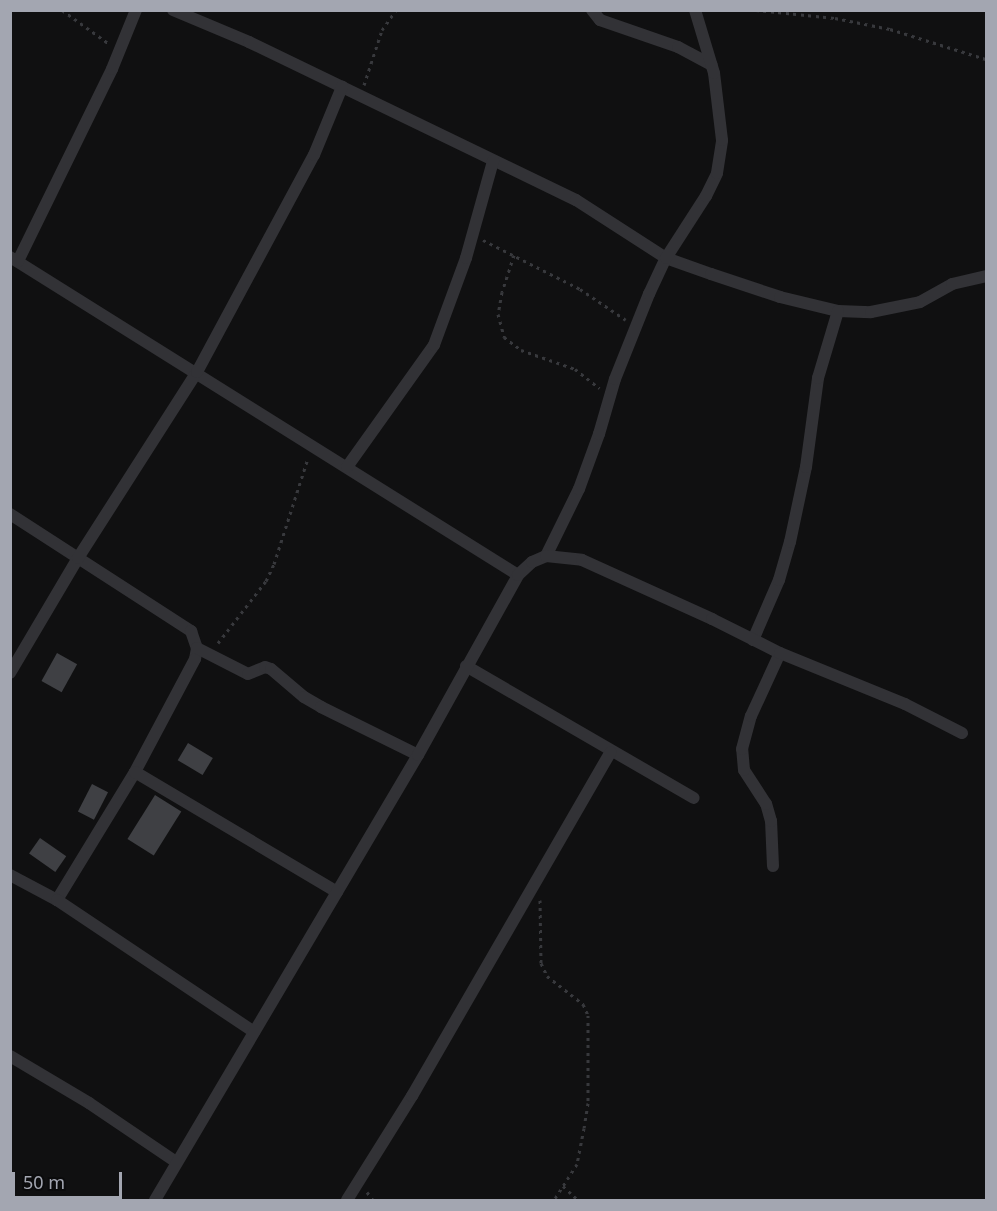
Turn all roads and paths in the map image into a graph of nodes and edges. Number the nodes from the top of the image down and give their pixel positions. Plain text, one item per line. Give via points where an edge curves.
1 (62, 10) edge
2 (136, 10) edge
3 (174, 10) edge
4 (396, 10) edge
5 (592, 10) edge
6 (695, 10) edge
7 (756, 10) edge
8 (119, 52) junction
9 (987, 59) edge
10 (712, 65) junction
11 (342, 87) junction
12 (360, 95) junction
13 (493, 161) junction
14 (473, 235) junction
15 (514, 255) junction
16 (666, 258) junction
17 (14, 259) edge
18 (987, 276) edge
19 (838, 311) junction
20 (635, 326) junction
21 (197, 372) junction
22 (610, 397) junction
23 (312, 445) junction
24 (347, 467) junction
25 (10, 514) edge
26 (546, 556) junction
27 (78, 558) junction
28 (518, 575) junction
29 (753, 640) junction
30 (197, 648) junction
31 (780, 653) junction
32 (209, 654) junction
33 (466, 666) junction
34 (10, 673) edge
35 (962, 733) dead end
36 (611, 752) junction
37 (418, 755) junction
38 (135, 772) junction
39 (694, 798) dead end
40 (772, 866) dead end
41 (10, 875) edge
42 (538, 877) junction
43 (337, 892) junction
44 (57, 900) junction
45 (254, 1032) junction
46 (10, 1056) edge
47 (176, 1162) junction
48 (562, 1186) junction
49 (155, 1200) edge
50 (347, 1200) edge
51 (554, 1200) edge
52 (578, 1200) edge

1 - 8 path
2 - 8 street
3 - 11 street
4 - 12 path via 382,30
5 - 10 street via 600,20 678,47
6 - 10 street
7 - 9 path via 835,18 890,29
8 - 17 street
10 - 16 street via 722,140 717,173
11 - 12 street
11 - 21 street via 314,155
12 - 13 street
13 - 14 street
13 - 16 street via 576,200
14 - 15 path
14 - 24 street via 427,358
15 - 20 path via 580,289
15 - 22 path via 498,314 504,337 521,350 575,369
16 - 19 street via 780,297
16 - 20 street
17 - 21 street
18 - 19 street via 952,284 920,302 872,312
19 - 29 street via 819,378 790,542 780,580
20 - 22 street
21 - 23 street
21 - 27 street
22 - 26 street via 579,489
23 - 24 street
23 - 32 path via 266,581
24 - 28 street
25 - 27 street
26 - 28 street
26 - 29 street via 582,560
27 - 30 street via 191,631
27 - 34 street
28 - 33 street
29 - 31 street
30 - 32 street
30 - 38 street via 195,659
31 - 35 street via 904,704
31 - 40 street via 751,716 742,749 744,770 766,804 771,821
32 - 37 street via 248,674 265,667 271,669 321,707
33 - 36 street
33 - 37 street
36 - 39 street
36 - 42 street
37 - 43 street
38 - 43 street
38 - 44 street
41 - 44 street
42 - 48 path via 541,963 547,976 583,1004 588,1015 588,1103 577,1164
42 - 50 street via 412,1096
43 - 45 street
44 - 45 street
45 - 47 street
46 - 47 street
47 - 49 street
48 - 51 path
48 - 52 path

